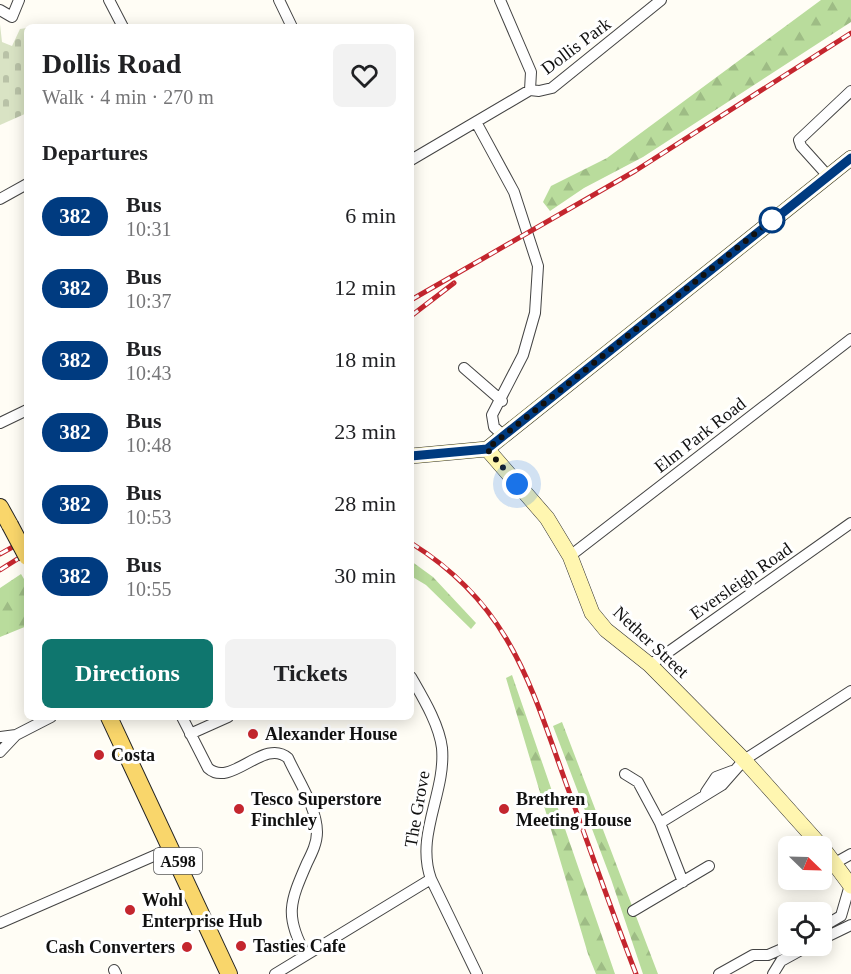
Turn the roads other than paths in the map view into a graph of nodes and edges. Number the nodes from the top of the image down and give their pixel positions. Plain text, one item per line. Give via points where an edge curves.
1 (19, 0) edge
2 (109, 0) edge
3 (279, 0) edge
4 (500, 0) edge
5 (662, 0) edge
6 (0, 10) edge
7 (121, 24) edge
8 (291, 24) edge
9 (530, 90) junction
10 (851, 90) edge
11 (476, 122) junction
12 (414, 158) edge
13 (851, 158) edge
14 (828, 176) junction
15 (24, 186) edge
16 (0, 199) edge
17 (851, 339) edge
18 (464, 368) dead end
19 (502, 400) junction
20 (24, 411) edge
21 (0, 423) edge
22 (504, 436) junction
23 (487, 449) junction
24 (414, 456) edge
25 (0, 507) edge
26 (851, 523) edge
27 (24, 551) edge
28 (570, 556) junction
29 (650, 665) junction
30 (414, 683) edge
31 (851, 691) edge
32 (45, 720) edge
33 (110, 720) edge
34 (183, 720) edge
35 (221, 720) edge
36 (190, 734) junction
37 (16, 735) junction
38 (0, 737) edge
39 (0, 752) edge
40 (738, 765) junction
41 (625, 774) dead end
42 (660, 823) junction
43 (811, 836) edge
44 (172, 848) junction
45 (851, 854) edge
46 (832, 859) edge
47 (835, 863) junction
48 (710, 866) dead end
49 (431, 879) junction
50 (683, 882) junction
51 (851, 885) edge
52 (633, 911) dead end
53 (832, 921) edge
54 (0, 923) edge
55 (851, 925) edge
56 (832, 934) edge
57 (778, 952) edge
58 (306, 955) junction
59 (790, 956) edge
60 (229, 974) edge
61 (275, 974) edge
62 (477, 974) edge
63 (719, 974) edge
64 (773, 974) edge

1 - 6 street via 12,17
2 - 7 street
3 - 8 street
4 - 9 street via 531,72
5 - 9 street, Dollis Park via 552,88
9 - 11 street, Dollis Park
10 - 14 street via 799,140
11 - 12 street, Dollis Park
11 - 19 street via 514,192 538,266 535,313 524,356
13 - 14 street
14 - 22 street
15 - 16 street
17 - 28 street, Elm Park Road
18 - 19 street
19 - 22 street via 492,415 494,428
20 - 21 street
22 - 23 street
23 - 24 street
23 - 28 street, Nether Street via 546,518
25 - 27 main road, bridge
26 - 29 street, Eversleigh Road
28 - 29 street, Nether Street via 592,613 606,630
29 - 40 street, Nether Street
30 - 49 street, The Grove via 439,734 442,749 425,848 425,864
31 - 40 street
32 - 37 street
33 - 44 main road, A598
34 - 36 street
35 - 36 street
36 - 58 street via 213,773 223,773 271,753 288,758 312,810 317,831 315,846 290,904 291,918
37 - 38 street
37 - 39 street
40 - 42 street via 722,785
40 - 43 street, Nether Street
41 - 42 street via 638,783
42 - 50 street
44 - 54 street
44 - 60 main road, A598
45 - 47 street
46 - 47 street, Nether Street
47 - 51 street, Nether Street
48 - 50 street
49 - 58 street
49 - 62 street, The Grove
50 - 52 street
51 - 53 street via 841,916
55 - 56 street
57 - 63 street via 753,955
58 - 61 street
59 - 64 street via 781,961

